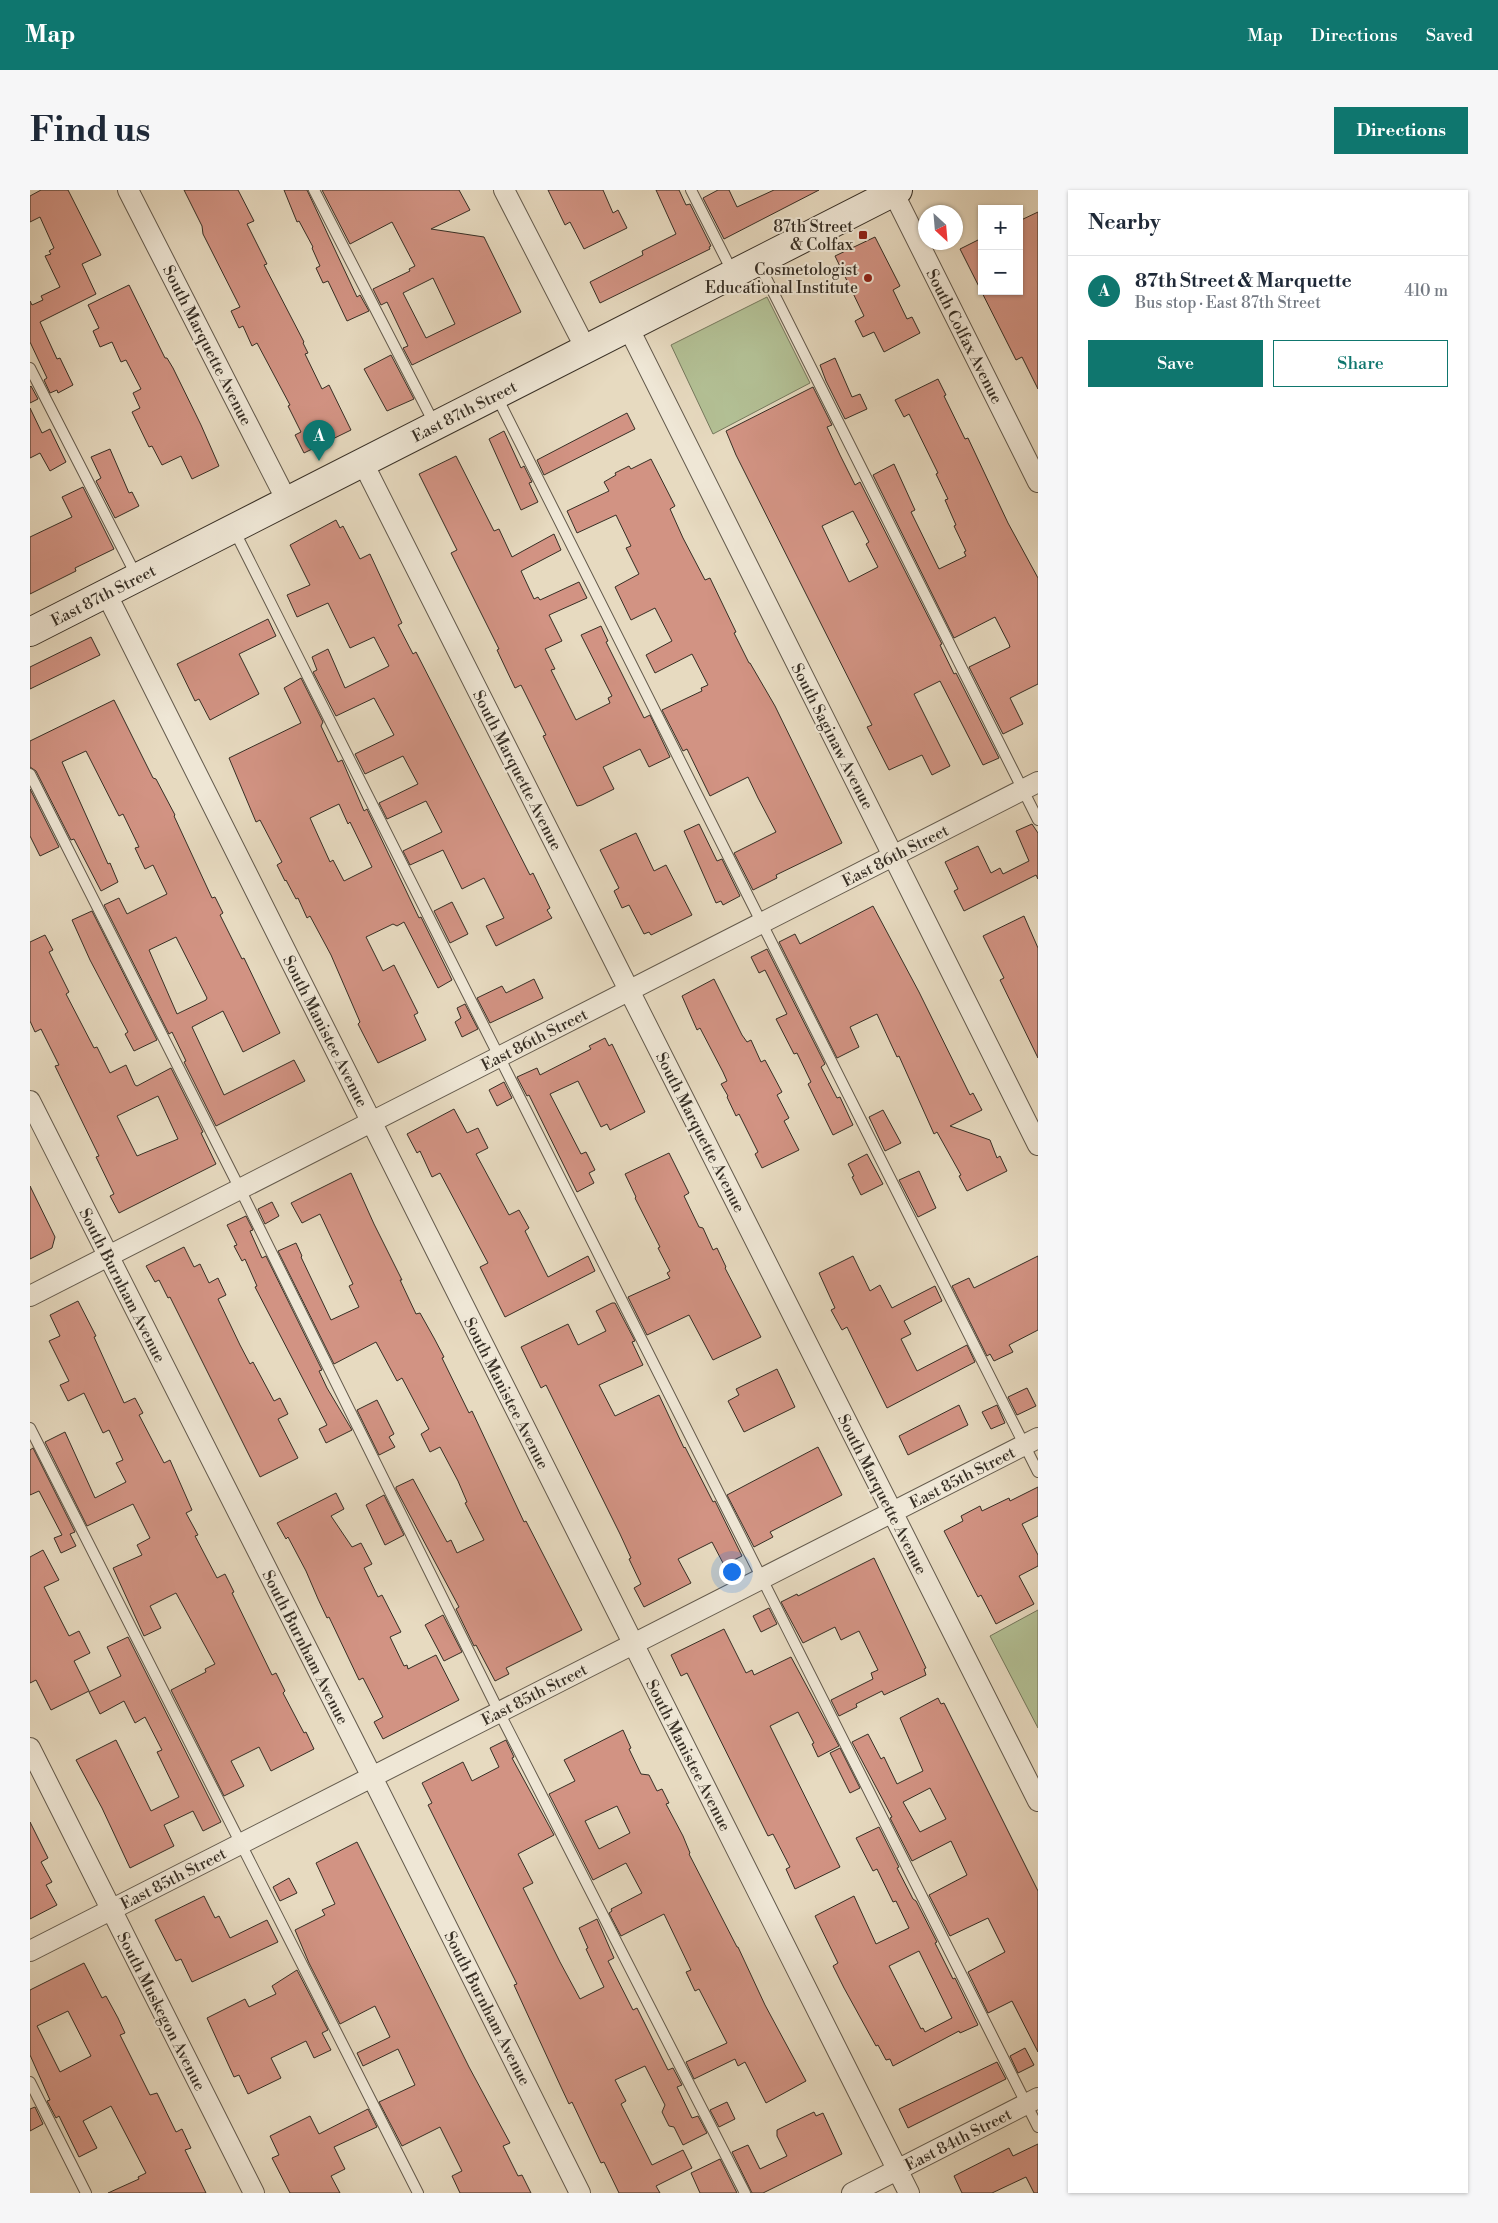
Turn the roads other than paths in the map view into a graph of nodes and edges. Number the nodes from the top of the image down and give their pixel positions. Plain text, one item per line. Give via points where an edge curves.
1 (128, 190) edge
2 (314, 190) edge
3 (504, 190) edge
4 (691, 190) edge
5 (894, 191) edge
6 (746, 268) junction
7 (628, 327) junction
8 (586, 349) junction
9 (30, 368) edge
10 (496, 395) junction
11 (435, 426) junction
12 (363, 462) junction
13 (1038, 482) edge
14 (288, 501) junction
15 (233, 529) junction
16 (137, 578) junction
17 (106, 593) junction
18 (30, 632) edge
19 (30, 774) edge
20 (1030, 786) edge
21 (1038, 820) edge
22 (893, 856) junction
23 (762, 923) junction
24 (629, 990) junction
25 (499, 1057) junction
26 (30, 1101) edge
27 (371, 1122) junction
28 (1038, 1145) edge
29 (240, 1189) junction
30 (108, 1256) junction
31 (30, 1296) edge
32 (30, 1428) edge
33 (1031, 1441) edge
34 (1038, 1472) edge
35 (892, 1512) junction
36 (762, 1579) junction
37 (633, 1644) junction
38 (499, 1712) junction
39 (30, 1748) edge
40 (372, 1777) junction
41 (1038, 1801) edge
42 (241, 1844) junction
43 (112, 1910) junction
44 (30, 1951) edge
45 (30, 2082) edge
46 (1032, 2101) edge
47 (1038, 2128) edge
48 (897, 2170) junction
49 (86, 2193) edge
50 (254, 2193) edge
51 (418, 2193) edge
52 (580, 2193) edge
53 (745, 2193) edge
54 (852, 2193) edge
55 (909, 2193) edge

1 - 14 street, South Marquette Avenue
2 - 11 lane
3 - 8 street
4 - 6 lane
5 - 6 main road, East 87th Street
5 - 13 street, South Colfax Avenue
6 - 7 main road, East 87th Street
6 - 20 lane
7 - 8 main road, East 87th Street
7 - 22 street, South Saginaw Avenue
8 - 10 main road, East 87th Street
9 - 16 lane
10 - 11 main road, East 87th Street
10 - 23 lane
11 - 12 main road, East 87th Street
12 - 14 main road, East 87th Street
12 - 24 street, South Marquette Avenue
14 - 15 main road, East 87th Street
15 - 16 main road, East 87th Street
15 - 25 lane
16 - 17 main road, East 87th Street
17 - 18 main road, East 87th Street
17 - 27 street, South Manistee Avenue
19 - 29 lane
20 - 21 lane
20 - 22 street, East 86th Street
22 - 23 street, East 86th Street
22 - 28 street, South Saginaw Avenue
23 - 24 street, East 86th Street
23 - 33 lane
24 - 25 street, East 86th Street
24 - 35 street, South Marquette Avenue
25 - 27 street, East 86th Street
25 - 36 lane
26 - 30 street, South Burnham Avenue
27 - 29 street, East 86th Street
27 - 37 street, South Manistee Avenue
29 - 30 street, East 86th Street
29 - 38 lane
30 - 31 street, East 86th Street
30 - 40 street, South Burnham Avenue
32 - 42 lane
33 - 34 lane
33 - 35 street, East 85th Street
35 - 36 street, East 85th Street
35 - 41 street, South Marquette Avenue
36 - 37 street, East 85th Street
36 - 46 lane
37 - 38 street, East 85th Street
37 - 48 street, South Manistee Avenue
38 - 40 street, East 85th Street
38 - 53 lane
39 - 43 street, South Muskegon Avenue
40 - 42 street, East 85th Street
40 - 52 street, South Burnham Avenue
42 - 43 street, East 85th Street
42 - 51 lane
43 - 44 street, East 85th Street
43 - 50 street, South Muskegon Avenue
45 - 49 lane
46 - 47 lane
46 - 48 street, East 84th Street
48 - 54 street, East 84th Street
48 - 55 street, South Manistee Avenue

